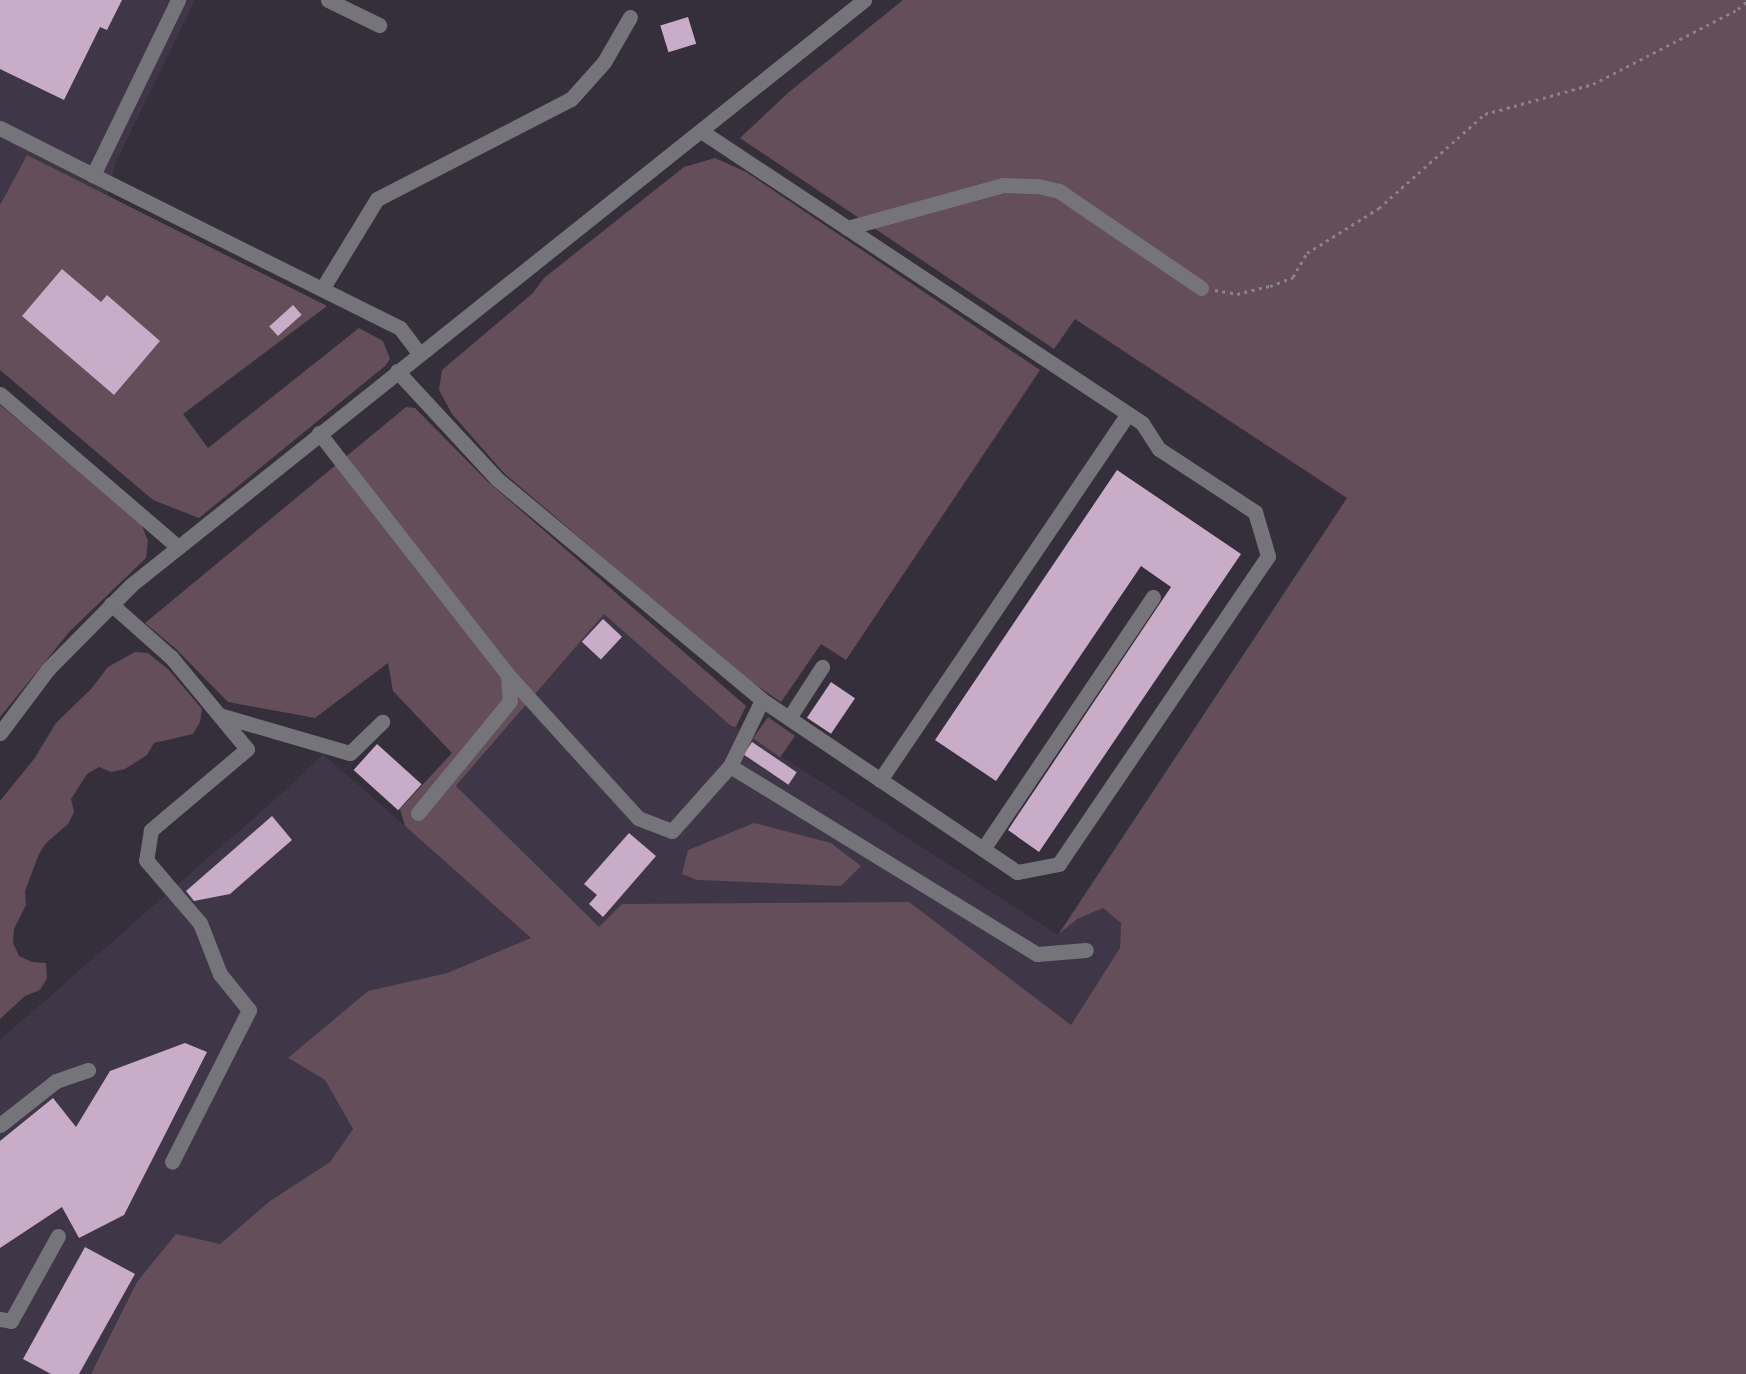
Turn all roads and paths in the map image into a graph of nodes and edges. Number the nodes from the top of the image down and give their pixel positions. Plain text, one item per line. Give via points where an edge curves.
1 (178, 0) edge
2 (328, 0) edge
3 (864, 0) edge
4 (1746, 2) edge
5 (630, 17) dead end
6 (379, 25) dead end
7 (0, 128) edge
8 (701, 131) junction
9 (93, 176) junction
10 (847, 228) junction
11 (1201, 288) joint
12 (322, 289) junction
13 (419, 353) junction
14 (397, 371) junction
15 (0, 394) edge
16 (1128, 414) junction
17 (320, 433) junction
18 (178, 547) junction
19 (1153, 597) dead end
20 (111, 604) junction
21 (822, 667) dead end
22 (508, 675) junction
23 (762, 700) junction
24 (219, 715) junction
25 (789, 718) junction
26 (382, 722) dead end
27 (0, 734) edge
28 (730, 766) junction
29 (880, 780) junction
30 (418, 813) dead end
31 (983, 849) junction
32 (1086, 950) dead end
33 (88, 1070) dead end
34 (0, 1125) edge
35 (172, 1162) dead end
36 (58, 1236) dead end
37 (0, 1319) edge

1 - 9 street
2 - 6 street
3 - 8 street
4 - 11 path via 1593,84 1485,114 1379,208 1307,254 1293,277 1237,294
5 - 12 street via 604,62 571,99 376,199
7 - 9 street
8 - 10 street
8 - 13 street
9 - 12 street
10 - 11 street via 1003,185 1038,186 1059,191
10 - 16 street
12 - 13 street via 400,328
13 - 14 street
14 - 17 street
14 - 23 street via 497,479
15 - 18 street
16 - 29 street
16 - 31 street via 1142,423 1159,449 1255,512 1268,556 1059,864 1017,872
17 - 18 street
17 - 22 street
18 - 20 street
19 - 31 street
20 - 24 street via 171,657
20 - 27 street via 48,669
21 - 25 street
22 - 28 street via 638,818 672,831
22 - 30 street via 510,701
23 - 25 street
23 - 28 street
24 - 26 street via 350,753
24 - 35 street via 247,749 151,830 146,860 200,922 220,974 249,1010
25 - 29 street
28 - 32 street via 1037,954
29 - 31 street
33 - 34 street via 56,1081
36 - 37 street via 11,1320

